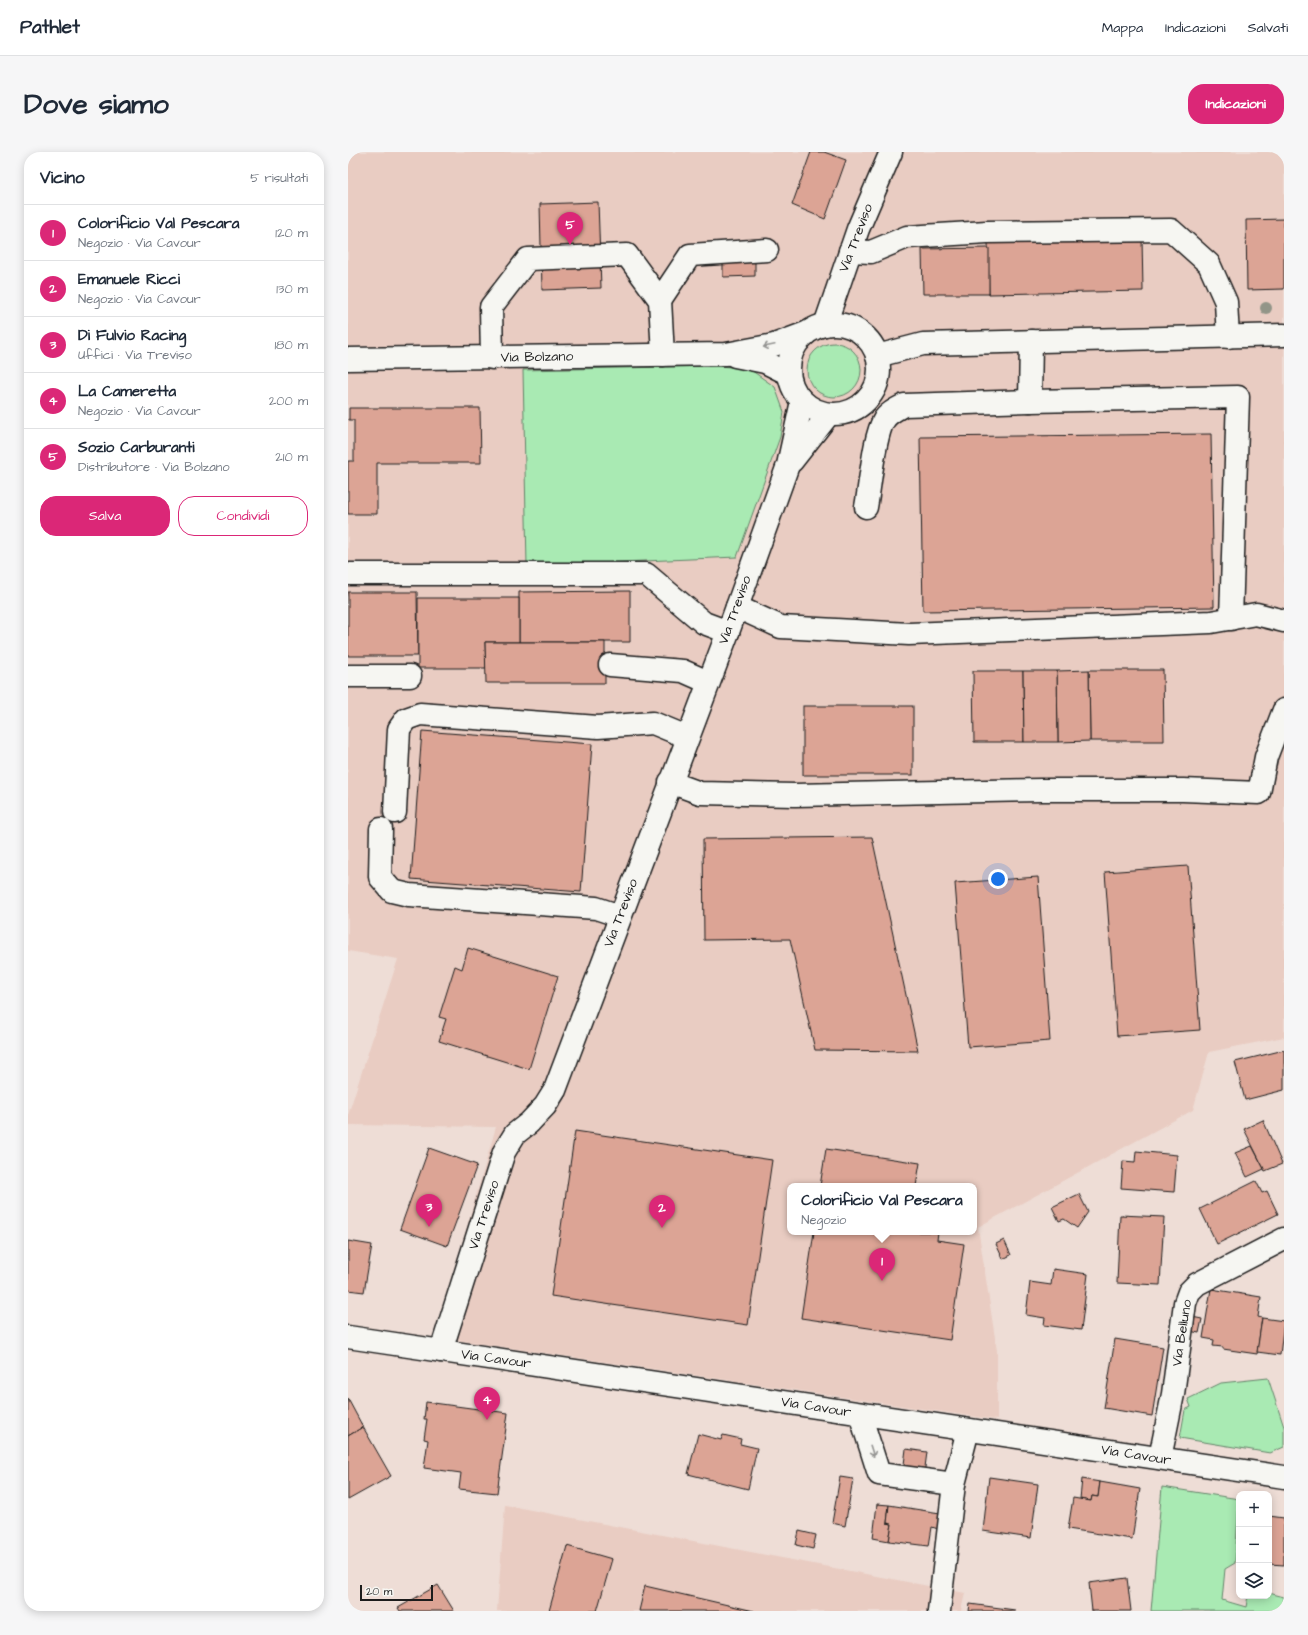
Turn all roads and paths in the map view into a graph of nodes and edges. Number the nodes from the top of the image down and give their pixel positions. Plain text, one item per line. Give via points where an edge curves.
1 (891, 152) edge
2 (767, 250) dead end
3 (850, 251) junction
4 (660, 300) junction
5 (816, 329) junction
6 (1228, 336) junction
7 (1284, 336) edge
8 (1031, 341) junction
9 (726, 354) junction
10 (663, 355) junction
11 (876, 356) junction
12 (492, 358) junction
13 (348, 359) edge
14 (789, 374) junction
15 (802, 401) junction
16 (1030, 401) junction
17 (829, 414) junction
18 (788, 465) junction
19 (866, 507) dead end
20 (348, 574) edge
21 (737, 607) junction
22 (1231, 619) junction
23 (1284, 621) edge
24 (728, 632) junction
25 (610, 665) dead end
26 (348, 676) edge
27 (410, 676) dead end
28 (708, 682) junction
29 (1284, 710) edge
30 (687, 737) junction
31 (670, 782) junction
32 (395, 812) dead end
33 (381, 829) dead end
34 (620, 916) junction
35 (1284, 1239) edge
36 (348, 1337) edge
37 (441, 1351) junction
38 (860, 1414) junction
39 (968, 1430) junction
40 (1160, 1458) junction
41 (1284, 1477) edge
42 (954, 1484) junction
43 (939, 1611) edge

1 - 3 street, Via Treviso
2 - 4 street via 690,255
3 - 5 street, Via Treviso
3 - 6 street via 871,252 908,237 979,232 1171,230 1209,264 1226,302
4 - 10 street
4 - 12 street via 627,255 528,259 491,307
5 -> 9 street via 774,345
5 - 11 street via 838,324 851,327 871,344
5 - 14 street via 796,344 790,359
6 - 7 street
6 - 8 street
8 - 11 street via 923,344
8 - 16 street
9 - 10 street, Via Bolzano
9 - 14 street via 765,362
10 - 12 street, Via Bolzano
11 - 17 street via 879,370 876,385 868,398 858,408 844,413
12 - 13 street, Via Bolzano
14 - 15 street via 793,389
15 - 17 street via 815,410
15 - 18 street, Via Treviso
16 - 19 street via 904,405 895,410 884,420 878,436
16 - 22 street via 1238,397
17 - 18 street, Via Treviso
18 - 21 street, Via Treviso
20 - 24 street via 646,574 704,623
21 - 22 street via 781,627 909,634 1211,622
21 - 24 street, Via Treviso
22 - 23 street via 1256,614
24 - 28 street, Via Treviso
25 - 28 street via 683,671
26 - 27 street
28 - 30 street, Via Treviso
29 - 31 street via 1266,756 1259,793 1041,790 795,795 700,793
30 - 31 street, Via Treviso
30 - 32 street via 652,723 598,727 420,714 406,719 399,730
31 - 34 street, Via Treviso
33 - 34 street via 380,877 392,891 409,895 596,908
34 - 37 street, Via Treviso via 555,1090 545,1106 515,1134 504,1152
35 - 40 street, Via Belluno via 1197,1284 1189,1292 1185,1303 1173,1394
36 - 37 street, Via Cavour
37 - 38 street, Via Cavour
38 - 39 street, Via Cavour
38 -> 42 street via 879,1474
39 - 40 street, Via Cavour
39 - 42 street
40 - 41 street, Via Cavour
42 - 43 street

